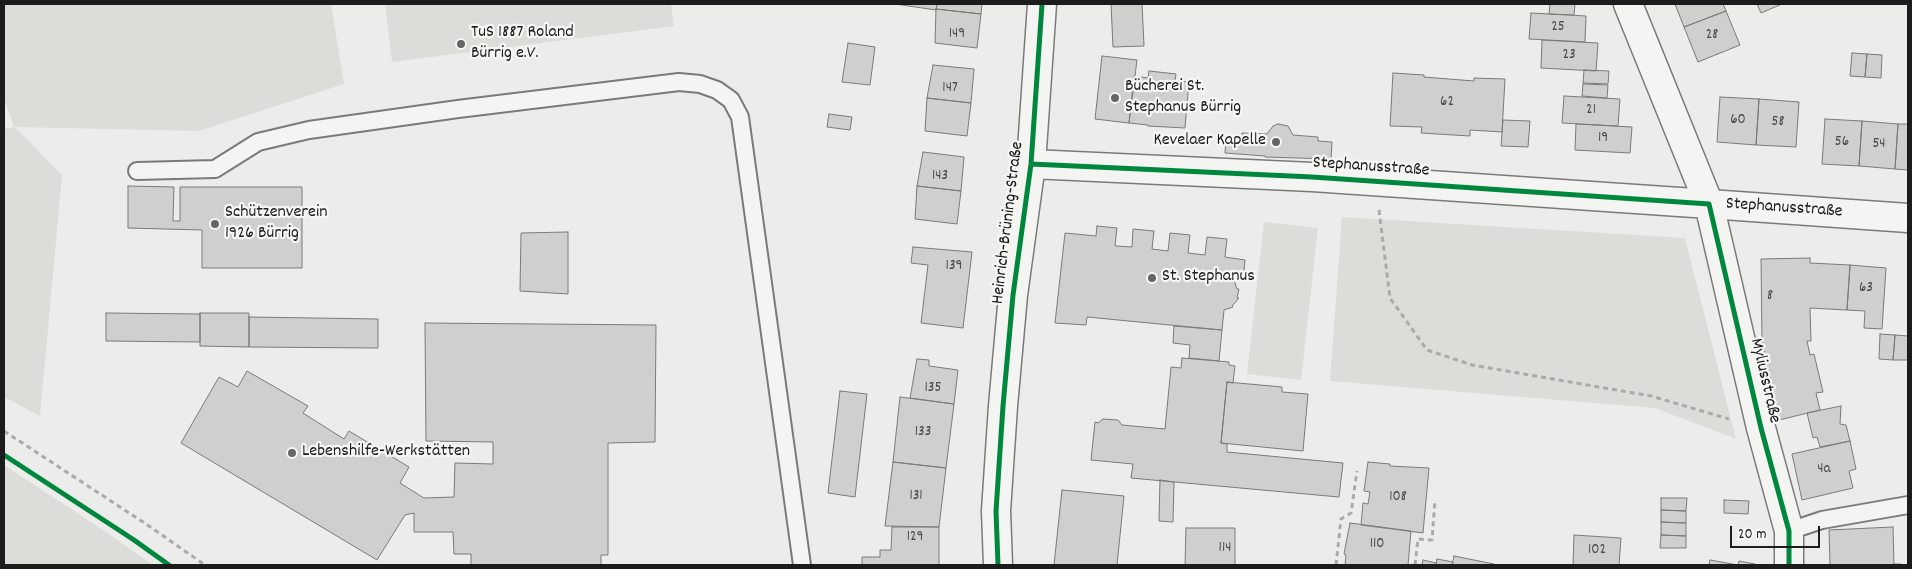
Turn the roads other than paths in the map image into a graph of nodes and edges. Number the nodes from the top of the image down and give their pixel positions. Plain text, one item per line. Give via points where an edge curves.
1 (1042, 4) edge
2 (1628, 4) edge
3 (1031, 164) junction
4 (138, 171) dead end
5 (1709, 204) junction
6 (1908, 218) edge
7 (1908, 504) edge
8 (1789, 531) junction
9 (802, 565) edge
10 (998, 565) edge
11 (1789, 565) edge

1 - 3 street, Heinrich-Brüning-Straße
2 - 5 street, Myliusstraße
3 - 5 street, Stephanusstraße via 1312,177
3 - 10 street, Heinrich-Brüning-Straße via 1013,295 1003,406 996,511
4 - 9 lane via 215,170 258,142 309,130 458,109 679,82 717,90 731,100 740,117
5 - 6 street, Stephanusstraße
5 - 8 street, Myliusstraße via 1760,428
7 - 8 lane via 1822,520
8 - 11 street, Myliusstraße

